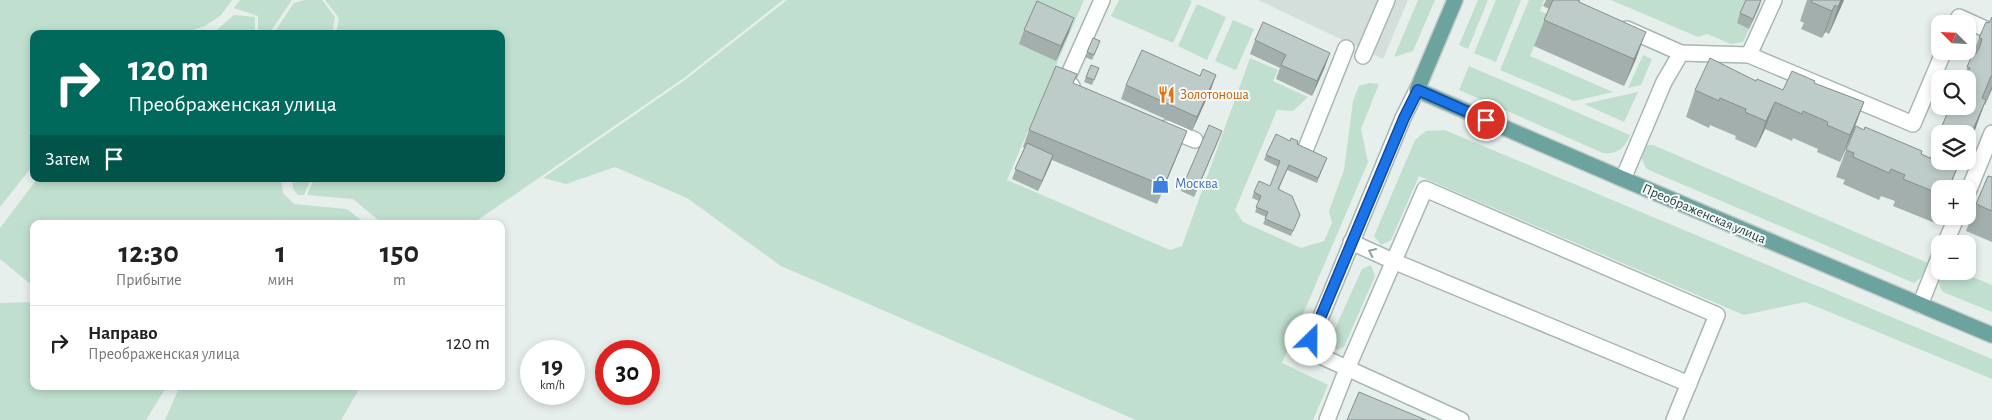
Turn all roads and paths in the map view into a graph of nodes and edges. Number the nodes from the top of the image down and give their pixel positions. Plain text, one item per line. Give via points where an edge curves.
1 (1102, 0) edge
2 (1387, 0) edge
3 (1455, 0) edge
4 (1774, 0) edge
5 (1613, 23) edge
6 (1976, 25) edge
7 (1992, 32) edge
8 (1346, 48) dead end
9 (1681, 53) junction
10 (1749, 55) junction
11 (1363, 56) dead end
12 (1940, 60) edge
13 (1418, 90) junction
14 (1082, 91) edge
15 (1152, 121) edge
16 (1992, 133) edge
17 (1195, 140) dead end
18 (1306, 148) edge
19 (1986, 166) edge
20 (1622, 179) junction
21 (1976, 180) edge
22 (1352, 242) junction
23 (1393, 261) junction
24 (1931, 278) edge
25 (1920, 305) junction
26 (1992, 335) edge
27 (1347, 369) junction
28 (1689, 384) junction
29 (1327, 420) edge
30 (1461, 420) edge
31 (1674, 420) edge

1 - 14 street via 1065,84
2 - 11 street
3 - 13 main road
4 - 10 street
5 - 9 street
6 - 7 street
8 - 18 street
9 - 10 street
9 - 20 street via 1664,82
10 - 12 street via 1913,124
13 - 20 main road, Преображенская улица
13 - 22 street
15 - 17 street
16 - 19 street
19 - 21 street
20 - 25 main road, Преображенская улица
23 -> 22 street
22 - 27 street via 1311,340 1316,354
23 - 27 street
23 - 28 street
23 - 28 street via 1425,189 1717,315
24 - 25 street
25 - 26 main road, Преображенская улица
27 - 29 street
27 - 30 street
28 - 31 street

